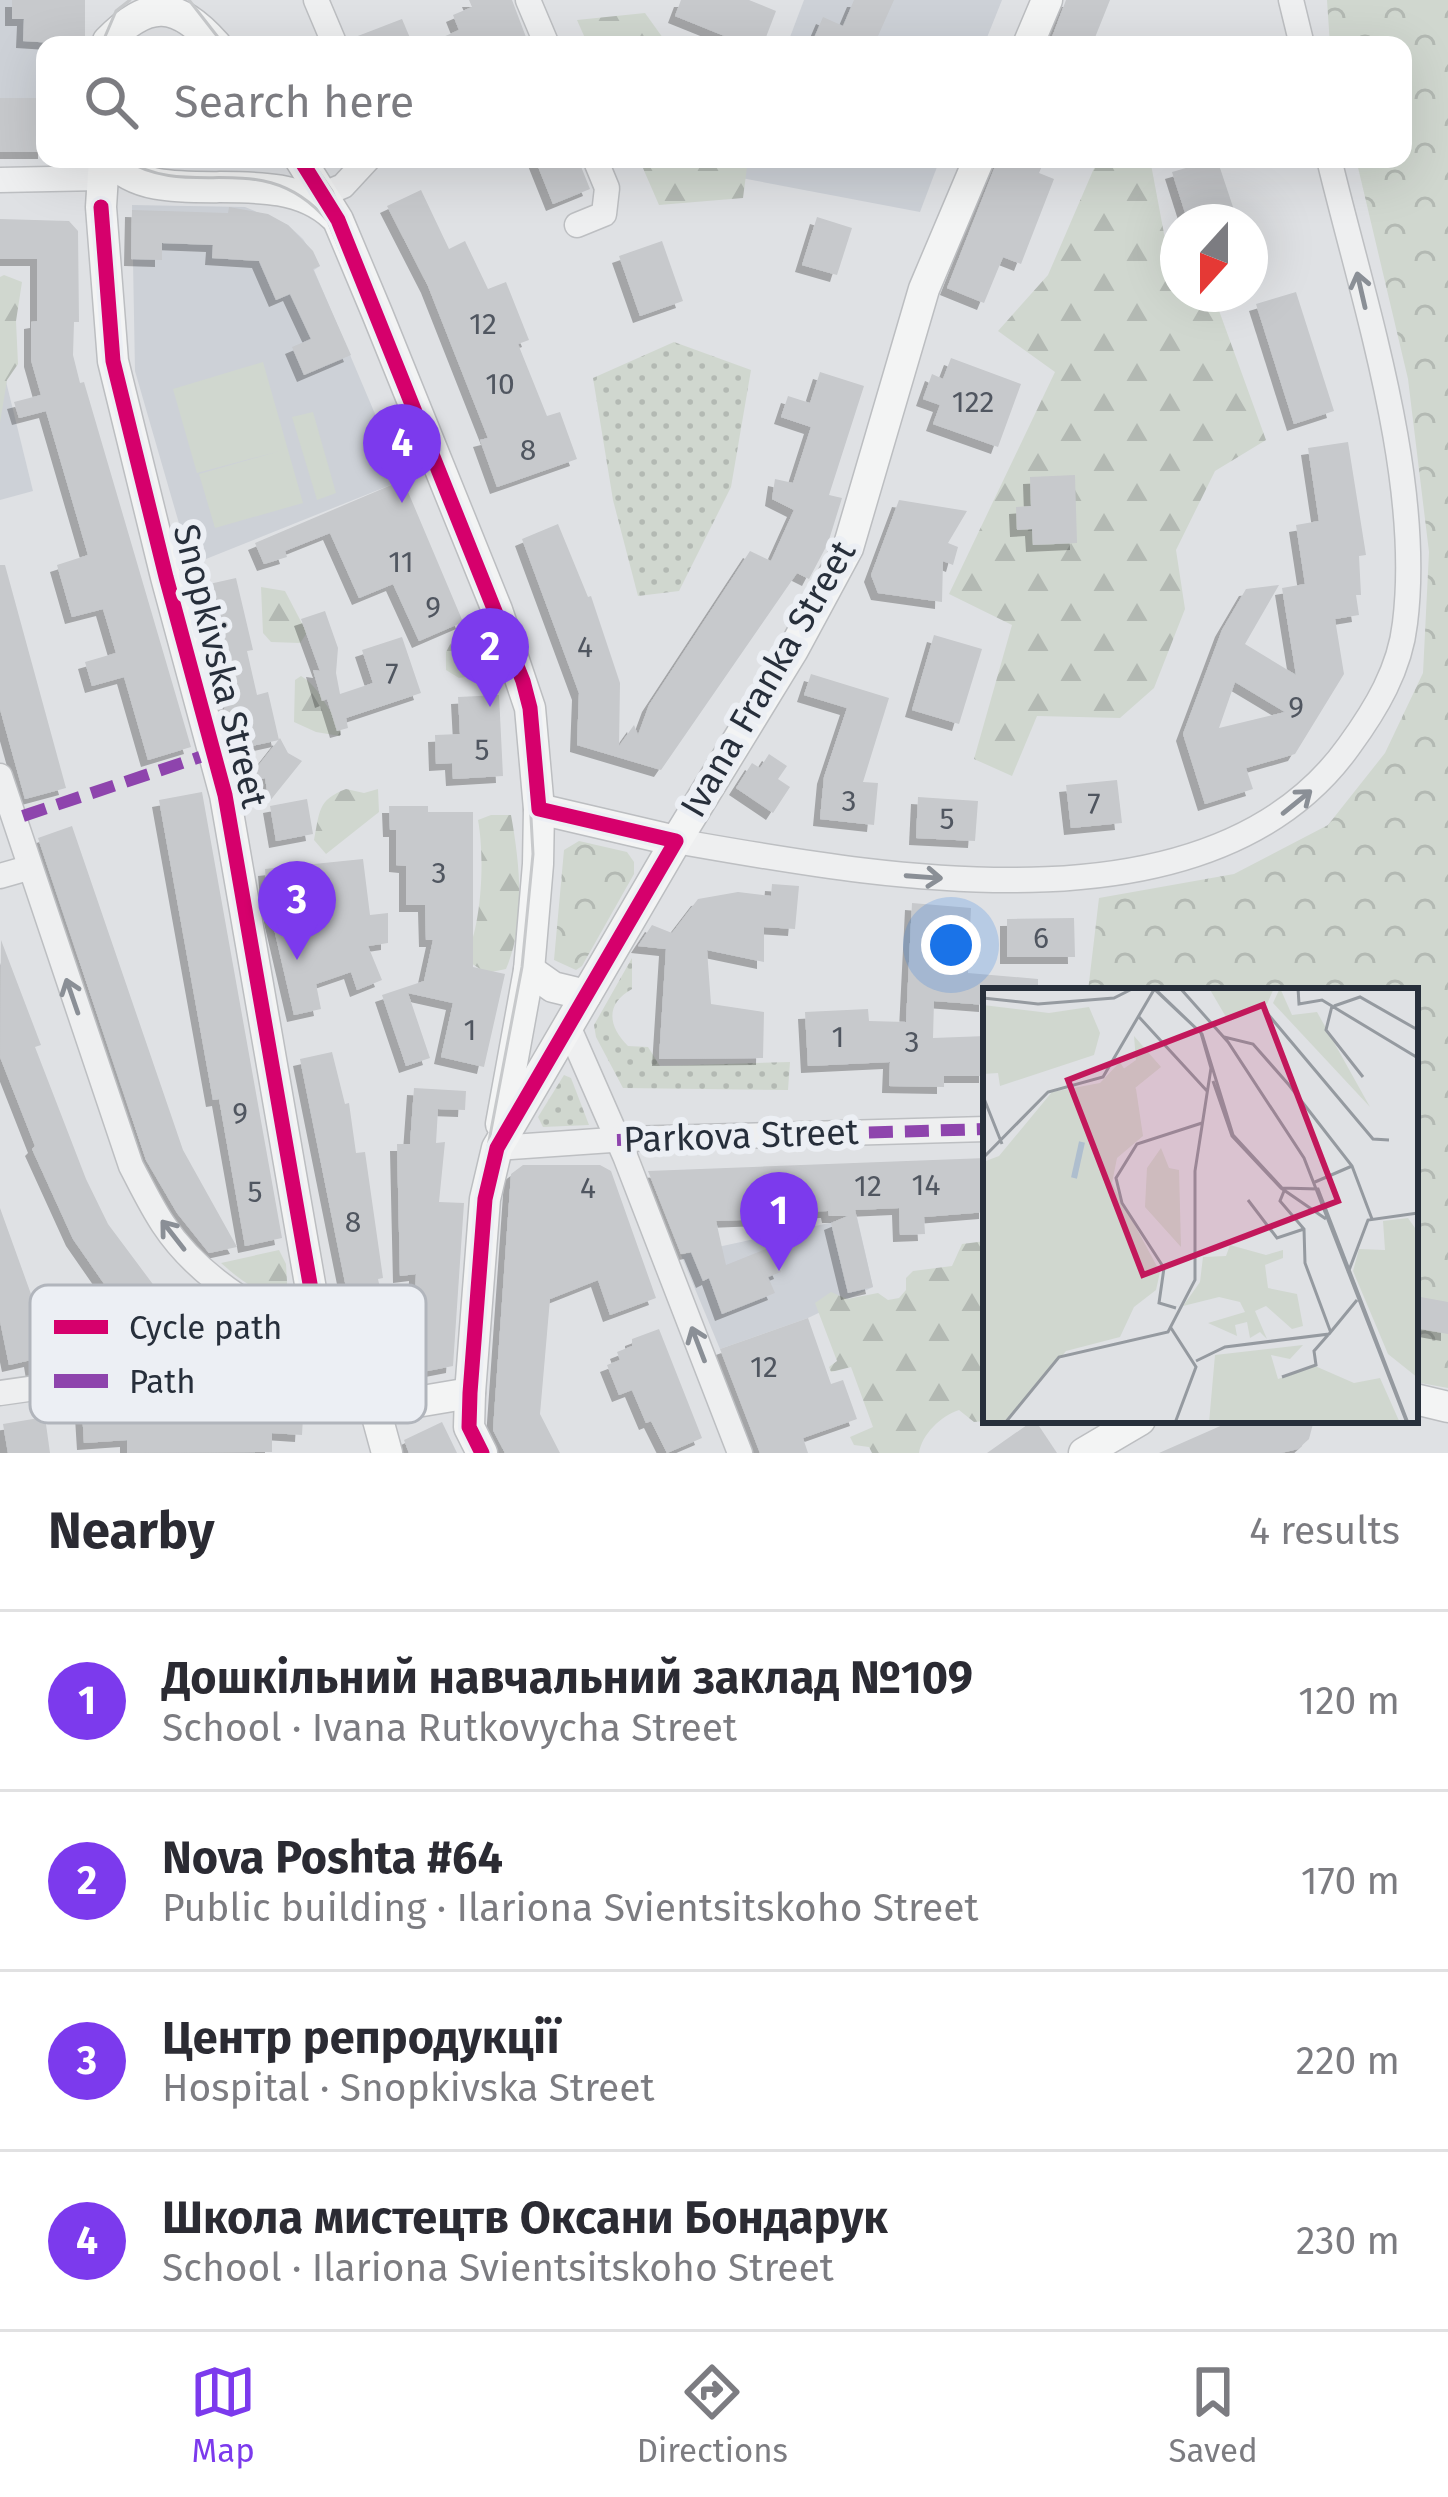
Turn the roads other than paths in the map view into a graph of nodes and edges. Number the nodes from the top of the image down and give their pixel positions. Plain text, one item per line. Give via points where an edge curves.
1 (110, 0) edge
2 (316, 0) edge
3 (528, 0) edge
4 (1047, 0) edge
5 (1291, 0) edge
6 (197, 22) edge
7 (108, 36) edge
8 (113, 36) edge
9 (331, 36) edge
10 (543, 36) edge
11 (1032, 36) edge
12 (1300, 36) edge
13 (84, 168) edge
14 (105, 168) edge
15 (113, 168) edge
16 (242, 168) edge
17 (306, 168) edge
18 (360, 168) edge
19 (599, 168) edge
20 (976, 168) edge
21 (1331, 168) edge
22 (0, 180) edge
23 (224, 185) junction
24 (331, 207) junction
25 (577, 225) dead end
26 (0, 776) edge
27 (539, 809) junction
28 (676, 841) junction
29 (28, 868) junction
30 (0, 876) edge
31 (529, 970) junction
32 (586, 995) junction
33 (568, 1026) junction
34 (983, 1129) edge
35 (616, 1140) junction
36 (496, 1148) junction
37 (223, 1285) edge
38 (310, 1285) edge
39 (30, 1389) edge
40 (0, 1393) edge
41 (470, 1394) junction
42 (1418, 1400) edge
43 (426, 1401) edge
44 (1448, 1407) edge
45 (378, 1423) edge
46 (1135, 1423) edge
47 (386, 1453) edge
48 (482, 1453) edge
49 (740, 1453) edge
50 (1084, 1453) edge

1 - 7 main road
2 - 9 street
3 - 10 street
4 - 11 main road
5 - 12 street
6 - 8 main road via 146,4
13 - 22 street
14 - 38 main road, Snopkivska Street via 113,361 226,794
15 - 23 main road via 158,184
16 - 23 main road
17 - 24 main road
18 - 24 street
19 - 25 street via 604,214
20 - 28 main road, Ivana Franka Street via 924,289 848,548
28 -> 21 street via 967,880 1108,872 1156,866 1247,836 1287,812 1337,764 1391,676 1406,624 1408,569 1392,422
23 - 24 main road via 280,190
24 - 27 main road via 523,681
26 - 29 street
27 - 28 main road
27 - 31 main road
28 - 32 main road, Ivana Franka Street
29 - 30 street
37 -> 29 street via 163,1225 131,1166
31 - 32 main road
31 - 36 main road
32 - 33 main road, Ivana Franka Street
33 - 35 street
33 - 36 main road, Ivana Franka Street
34 - 35 street, Parkova Street
35 - 36 street, Parkova Street
49 -> 35 street
36 - 41 main road, Ivana Franka Street
39 - 40 street
41 - 43 main road
41 - 48 main road, Ivana Franka Street via 469,1427
42 - 44 main road
45 - 47 main road, Snopkivska Street
46 - 50 main road

